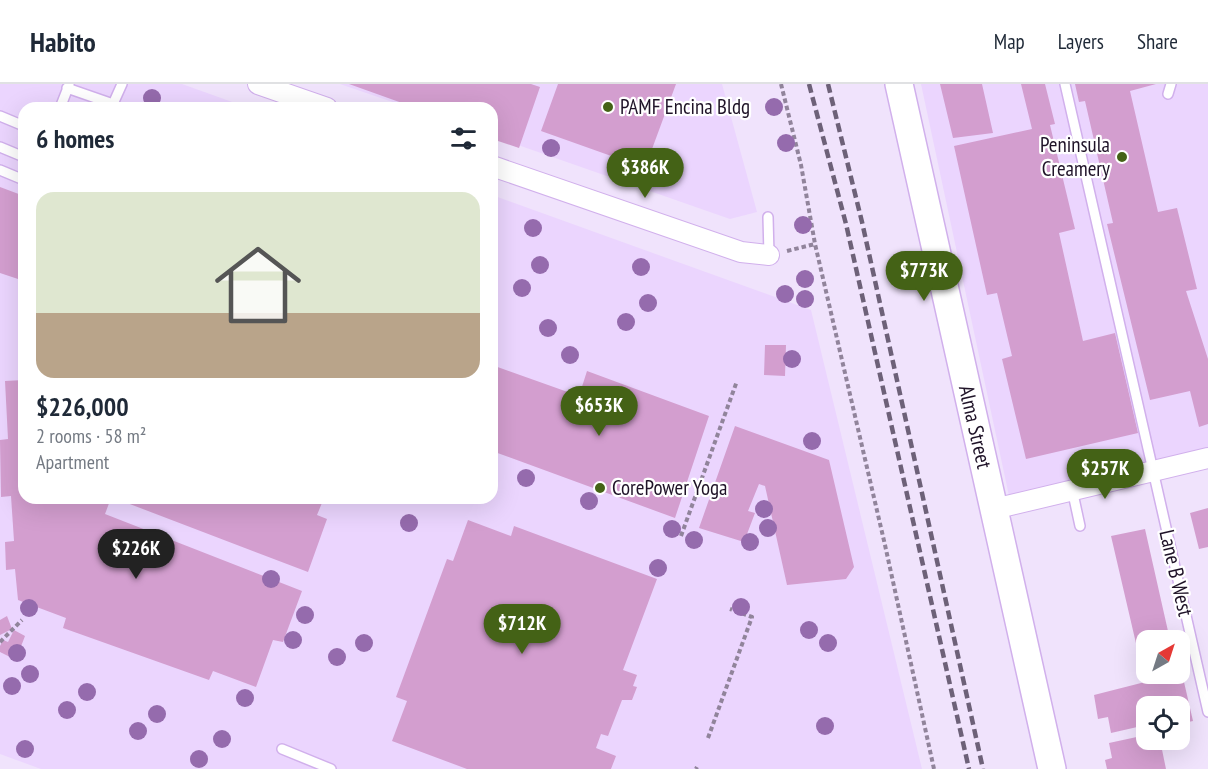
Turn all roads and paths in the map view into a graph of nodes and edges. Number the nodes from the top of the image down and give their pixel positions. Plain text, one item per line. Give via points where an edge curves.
1 (122, 84) edge
2 (258, 84) edge
3 (781, 84) edge
4 (899, 84) edge
5 (1065, 84) edge
6 (68, 86) edge
7 (298, 91) edge
8 (62, 102) edge
9 (108, 102) edge
10 (114, 102) edge
11 (317, 102) edge
12 (0, 116) edge
13 (18, 124) edge
14 (0, 147) edge
15 (18, 154) edge
16 (498, 168) edge
17 (0, 170) edge
18 (18, 178) edge
19 (768, 217) dead end
20 (769, 255) joint
21 (737, 381) dead end
22 (1208, 458) edge
23 (1152, 470) junction
24 (1072, 489) junction
25 (994, 509) junction
26 (1080, 526) dead end
27 (681, 536) dead end
28 (730, 609) dead end
29 (22, 620) dead end
30 (0, 642) edge
31 (1208, 712) edge
32 (708, 738) dead end
33 (282, 749) dead end
34 (304, 758) junction
35 (307, 769) edge
36 (332, 769) edge
37 (934, 769) edge
38 (1052, 769) edge

1 - 10 lane
2 - 7 street
3 - 37 path
4 - 25 main road, Alma Street
5 - 23 lane, Lane B West
6 - 8 lane
6 - 9 lane
7 - 11 street
12 - 13 lane
14 - 15 lane
16 - 20 street via 741,252
17 - 18 lane
19 - 20 lane
21 - 27 path
22 - 23 street
23 - 24 street
23 - 31 lane, Lane B West
24 - 25 street
24 - 26 lane
25 - 38 main road, Alma Street
28 - 32 path via 752,617
29 - 30 path
33 - 34 lane
34 - 35 lane
34 - 36 lane

